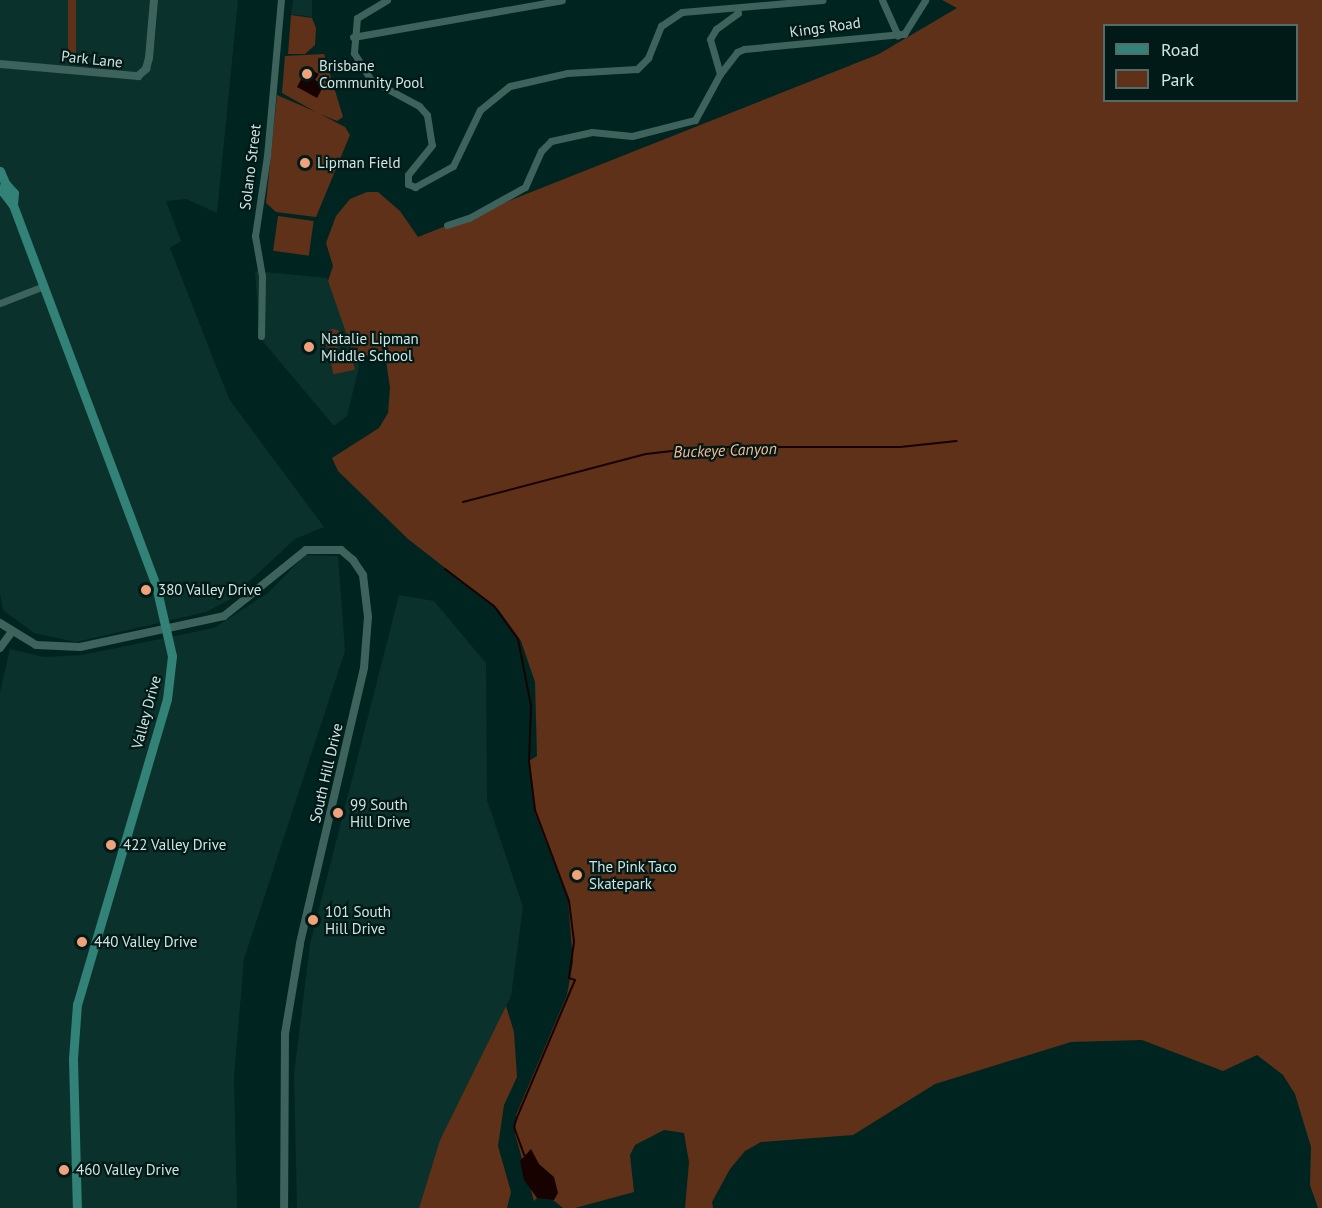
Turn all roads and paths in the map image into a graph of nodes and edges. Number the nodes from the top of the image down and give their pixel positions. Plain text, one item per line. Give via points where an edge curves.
1 (154, 0) edge
2 (281, 0) edge
3 (387, 0) edge
4 (562, 0) edge
5 (822, 0) edge
6 (882, 0) edge
7 (925, 0) edge
8 (738, 8) junction
9 (898, 36) junction
10 (353, 37) junction
11 (0, 64) edge
12 (720, 75) junction
13 (0, 171) edge
14 (447, 225) dead end
15 (44, 286) junction
16 (0, 303) edge
17 (261, 336) dead end
18 (0, 623) edge
19 (168, 630) junction
20 (11, 633) junction
21 (0, 648) edge
22 (77, 1208) edge
23 (284, 1208) edge

1 - 11 street, Park Lane via 149,58 146,69 138,76
2 - 17 street, Solano Street via 267,156 255,236 262,276
3 - 10 street via 357,18
4 - 10 street
5 - 8 street
6 - 9 street
7 - 9 street via 908,29
8 - 10 street via 674,14 661,26 646,60 633,70 552,76 503,89 480,110 453,166 415,187 408,183 408,175 431,148 429,119 419,106 366,75 355,58
8 - 12 street via 738,13 716,28 710,39
9 - 12 street, Kings Road via 868,35 744,49 737,51
12 - 14 street, Kings Road via 700,114 691,122 632,136 592,132 551,141 541,152 525,187 469,218
13 - 15 main road, Valley Drive via 2,190 13,205
15 - 16 street
15 - 19 main road, Valley Drive via 154,579
18 - 20 street, South Hill Drive
19 - 20 street, South Hill Drive via 65,649 36,645
19 - 22 main road, Valley Drive via 172,664 169,692 86,964 76,1010 73,1066
19 - 23 street, South Hill Drive via 209,621 235,610 306,550 341,550 359,567 365,584 368,635 364,668 300,944 287,1023 282,1103
20 - 21 street

